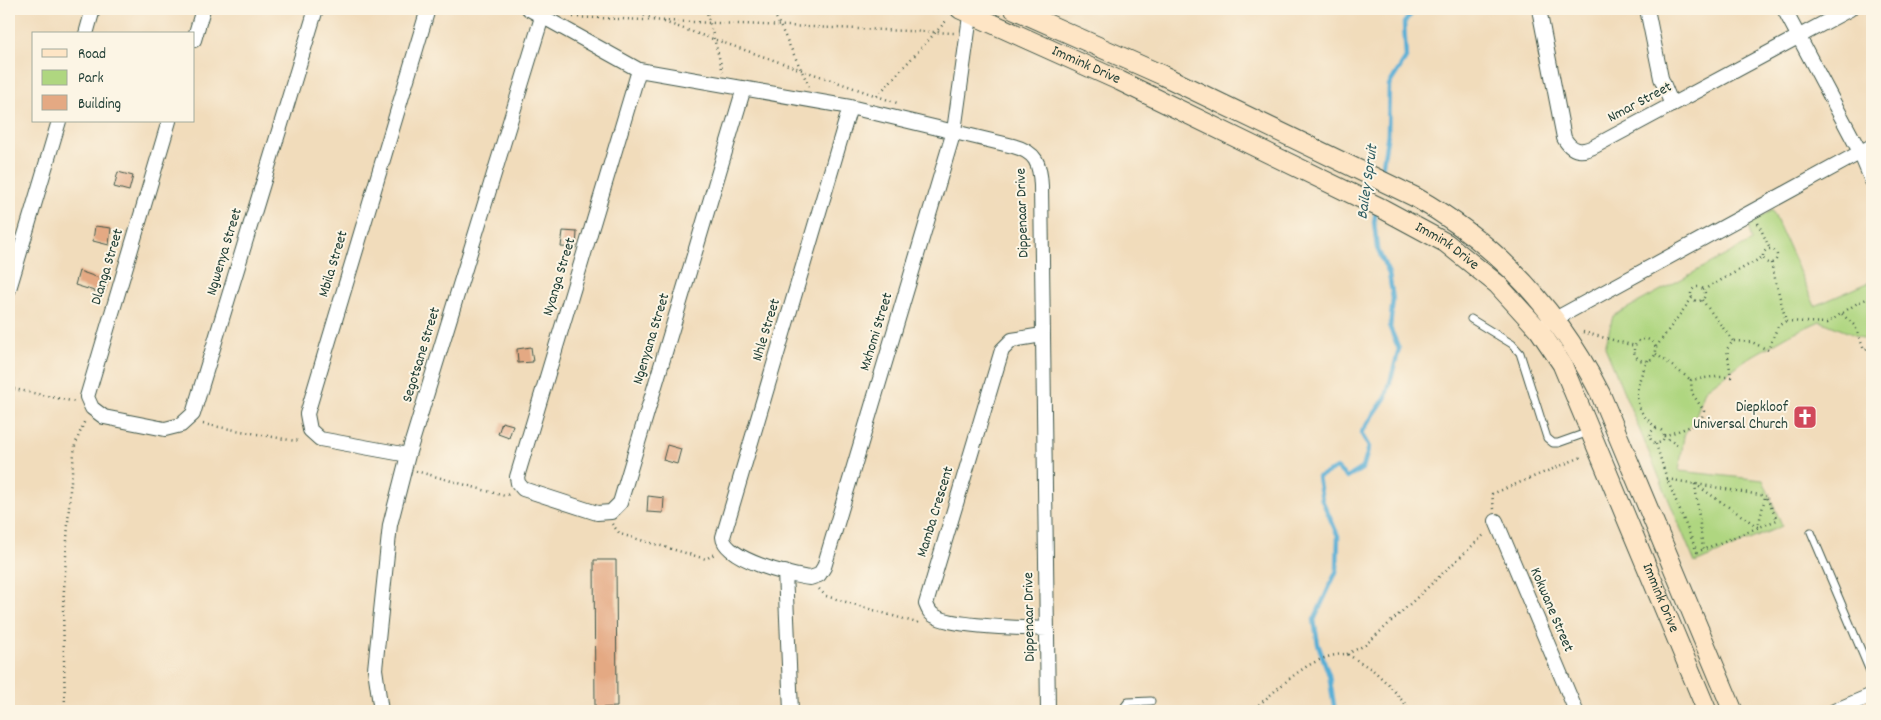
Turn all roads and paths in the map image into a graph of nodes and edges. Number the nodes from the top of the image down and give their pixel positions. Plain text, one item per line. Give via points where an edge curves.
1 (93, 9) edge
2 (203, 9) edge
3 (316, 9) edge
4 (428, 9) edge
5 (529, 9) edge
6 (625, 9) edge
7 (706, 9) edge
8 (772, 9) edge
9 (1014, 9) edge
10 (1539, 9) edge
11 (1647, 9) edge
12 (1784, 9) edge
13 (1850, 9) edge
14 (962, 12) edge
15 (542, 17) junction
16 (572, 17) dead end
17 (660, 21) junction
18 (710, 23) junction
19 (780, 26) junction
20 (87, 32) edge
21 (936, 32) junction
22 (958, 33) dead end
23 (1799, 36) junction
24 (195, 37) edge
25 (714, 40) junction
26 (639, 70) junction
27 (802, 70) junction
28 (726, 85) junction
29 (744, 88) junction
30 (877, 96) junction
31 (810, 100) junction
32 (903, 105) dead end
33 (1672, 105) junction
34 (857, 108) junction
35 (60, 122) edge
36 (169, 122) edge
37 (954, 131) junction
38 (1866, 149) edge
39 (1872, 182) edge
40 (1752, 211) junction
41 (1770, 249) junction
42 (1763, 257) junction
43 (1772, 263) junction
44 (9, 289) edge
45 (1703, 290) junction
46 (1692, 298) junction
47 (1872, 298) edge
48 (1702, 300) junction
49 (1842, 314) junction
50 (1555, 318) junction
51 (1470, 319) dead end
52 (1786, 321) junction
53 (1539, 330) junction
54 (1042, 335) junction
55 (1568, 337) junction
56 (1733, 341) junction
57 (1872, 345) edge
58 (1635, 346) junction
59 (1656, 347) junction
60 (1655, 354) junction
61 (1648, 360) junction
62 (1691, 380) junction
63 (9, 388) edge
64 (91, 407) junction
65 (187, 421) junction
66 (1657, 429) junction
67 (1592, 431) junction
68 (316, 436) junction
69 (1664, 436) junction
70 (1656, 444) junction
71 (1680, 447) dead end
72 (1600, 449) junction
73 (407, 461) junction
74 (1667, 479) junction
75 (1695, 484) junction
76 (524, 489) junction
77 (1766, 496) junction
78 (603, 514) junction
79 (1496, 521) junction
80 (1758, 527) junction
81 (1811, 532) dead end
82 (726, 547) junction
83 (1703, 549) junction
84 (785, 572) junction
85 (810, 578) junction
86 (931, 613) junction
87 (1047, 629) junction
88 (1347, 654) junction
89 (1872, 676) edge
90 (1872, 695) edge
91 (1152, 701) dead end
92 (1854, 707) edge
93 (65, 711) edge
94 (381, 711) edge
95 (792, 711) edge
96 (1048, 711) edge
97 (1124, 711) edge
98 (1251, 711) edge
99 (1411, 711) edge
100 (1576, 711) edge
101 (1707, 711) edge
102 (1733, 711) edge
103 (1834, 711) edge

1 - 20 street
2 - 24 street
3 - 65 street, Ngwenya Street via 192,414
4 - 68 street, Mbila Street via 307,414 308,424
5 - 15 street, Dippenaar Drive
6 - 17 path
7 - 18 path
8 - 19 path
9 - 50 main road, Immink Drive via 1102,47 1448,216 1510,268
10 - 33 street, Nmar Street via 1564,138 1573,149 1586,151
11 - 33 street via 1661,78
12 - 23 street
13 - 23 street, Nmar Street
14 - 21 path
14 - 37 street, Mxhomi Street
14 - 53 main road, Immink Drive via 1128,85 1446,243 1497,284
15 - 26 street, Dippenaar Drive
15 - 73 street, Segotsane Street
16 - 17 path
17 - 18 path
17 - 25 path
18 - 19 path
18 - 25 path
19 - 21 path
19 - 27 path
21 - 22 path
21 - 30 path
23 - 33 street, Nmar Street
23 - 38 street
25 - 27 path
25 - 28 path
26 - 28 street, Dippenaar Drive
26 - 76 street, Nyanga Street via 517,477
27 - 30 path
27 - 31 path via 809,86
28 - 29 street, Dippenaar Drive
29 - 31 street, Dippenaar Drive
29 - 78 street, Ngenyana Street via 620,503 611,512
30 - 32 path
30 - 34 path
31 - 34 street, Dippenaar Drive
34 - 37 street, Dippenaar Drive
34 - 82 street, Nhle Street via 724,531
35 - 44 street
36 - 64 street, Dlanga Street via 89,384 87,397
37 - 54 street, Dippenaar Drive via 1020,148 1033,154 1037,160 1042,186
37 - 85 street, Mxhomi Street via 824,567 819,575
38 - 39 street
38 - 40 street
40 - 41 path
40 - 50 street
41 - 42 path
41 - 43 path via 1777,254
42 - 43 path
42 - 45 path
43 - 52 path
45 - 46 path via 1694,289
45 - 48 path
46 - 48 path
46 - 59 path
47 - 49 path via 1859,302
48 - 56 path
49 - 52 path via 1827,323
49 - 57 path via 1855,326 1864,350
50 - 53 street
50 - 55 main road, Immink Drive
51 - 67 lane via 1512,344 1520,353 1547,438 1558,443
52 - 56 path via 1778,326 1768,350 1752,342
53 - 67 main road, Immink Drive via 1562,364
54 - 86 street, Mamba Crescent via 1012,340 1002,350 927,596
54 - 87 street, Dippenaar Drive
55 - 58 path via 1579,330
55 - 102 main road, Immink Drive via 1600,393
56 - 62 path via 1727,350 1731,377
58 - 59 path via 1646,339
58 - 61 path via 1639,358
59 - 60 path
60 - 61 path
60 - 62 path
61 - 66 path via 1638,381 1638,400 1642,413
62 - 69 path via 1692,393 1704,411 1700,423
63 - 64 path
64 - 65 street via 104,417 165,429
64 - 93 path via 75,445 70,490 62,606
65 - 68 path via 294,441
66 - 69 path
66 - 70 path via 1652,430 1649,437
67 - 72 main road, Immink Drive
68 - 73 street
69 - 70 path
69 - 71 path
70 - 74 path
72 - 79 path via 1492,494
72 - 101 main road, Immink Drive
73 - 76 path via 505,496
73 - 94 street, Segotsane Street via 390,525 375,669
74 - 75 path
74 - 83 path via 1697,552
75 - 77 path
75 - 80 path
75 - 83 path
76 - 78 street
77 - 80 path
77 - 80 path via 1777,520
78 - 82 path via 620,534 706,559
79 - 88 path via 1479,542 1382,631
79 - 100 street, Kokwane Street
80 - 83 path
81 - 89 lane
82 - 84 street via 739,557
84 - 85 street
84 - 95 street
85 - 86 path via 826,596 917,623
86 - 87 street via 938,618 985,626
87 - 96 street, Dippenaar Drive
88 - 98 path via 1335,655 1304,667
88 - 99 path via 1373,670
90 - 92 street
91 - 97 lane via 1128,702
92 - 103 street

